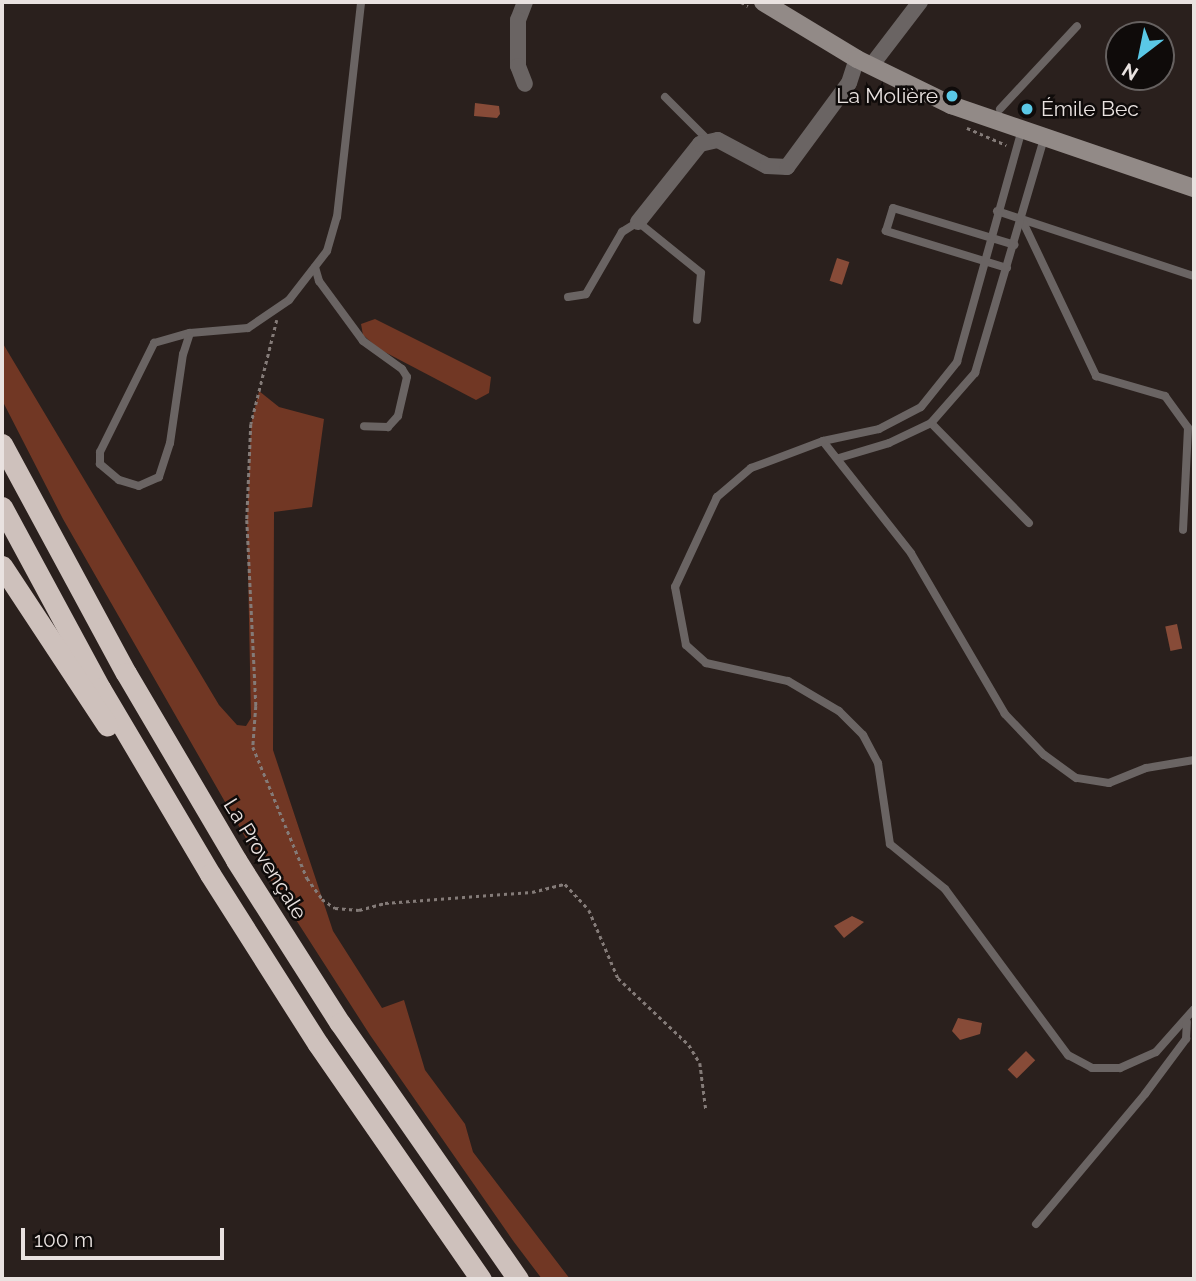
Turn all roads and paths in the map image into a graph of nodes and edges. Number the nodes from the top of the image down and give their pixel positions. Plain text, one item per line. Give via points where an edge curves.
1 (361, 2) edge
2 (525, 2) edge
3 (763, 2) edge
4 (919, 2) edge
5 (1077, 26) dead end
6 (864, 63) junction
7 (525, 84) dead end
8 (665, 97) dead end
9 (1000, 109) dead end
10 (1022, 129) junction
11 (1045, 136) junction
12 (710, 142) junction
13 (1194, 188) edge
14 (997, 211) junction
15 (1022, 220) junction
16 (638, 222) junction
17 (991, 238) junction
18 (1015, 245) junction
19 (986, 262) junction
20 (315, 267) junction
21 (1007, 268) junction
22 (1194, 276) edge
23 (568, 297) dead end
24 (275, 309) junction
25 (697, 320) dead end
26 (190, 333) junction
27 (931, 423) junction
28 (364, 426) dead end
29 (823, 441) junction
30 (2, 444) edge
31 (839, 458) junction
32 (2, 507) edge
33 (1029, 523) dead end
34 (1183, 530) dead end
35 (2, 566) edge
36 (1194, 760) edge
37 (210, 874) junction
38 (1194, 1009) edge
39 (1187, 1022) junction
40 (706, 1110) dead end
41 (1036, 1224) dead end
42 (481, 1279) edge
43 (518, 1279) edge

1 - 20 lane via 337,217 327,251
2 - 7 street via 519,20 518,66
3 - 6 main road
4 - 6 street
5 - 9 lane
6 - 10 main road via 951,105
6 - 12 street via 787,167 767,166 718,141
8 - 12 lane
10 - 11 main road
10 - 14 lane
11 - 13 main road
11 - 15 lane
12 - 16 street via 700,144
14 - 15 lane
14 - 17 lane
15 - 18 lane
15 - 22 lane
15 - 34 lane via 1096,376 1165,396 1188,428
16 - 23 lane via 622,232 586,294
16 - 25 lane via 701,273
17 - 18 lane
17 - 19 lane
17 - 19 lane via 893,208 886,231
18 - 21 lane
19 - 21 lane
19 - 29 lane via 957,362 921,407 879,429
20 - 24 lane via 289,300
20 - 28 lane via 325,290 363,341 407,377 398,416 388,427
21 - 27 lane via 975,373
24 - 26 lane via 248,328
24 - 40 path via 277,327 251,424 247,520 256,706 253,747 307,878 322,900 335,908 359,910 532,892 565,884 589,910 618,978 688,1045 700,1063
26 - 26 lane via 154,343 142,362 100,452 100,464 119,480 139,485 159,477 170,443
27 - 31 lane via 889,443
27 - 33 lane
29 - 31 lane
29 - 39 lane via 751,468 717,498 675,587 686,645 706,663 788,681 815,695 863,735 878,762 890,844 945,889 1068,1055 1092,1068 1120,1068 1156,1052
30 - 43 highway, La Provençale via 126,673 236,860 355,1046
31 - 36 lane via 911,553 1004,714 1044,755 1076,778 1109,783 1146,768
32 - 37 highway via 100,688
35 - 37 highway
37 - 42 highway via 318,1044
38 - 39 lane
39 - 41 lane via 1186,1039 1145,1094

